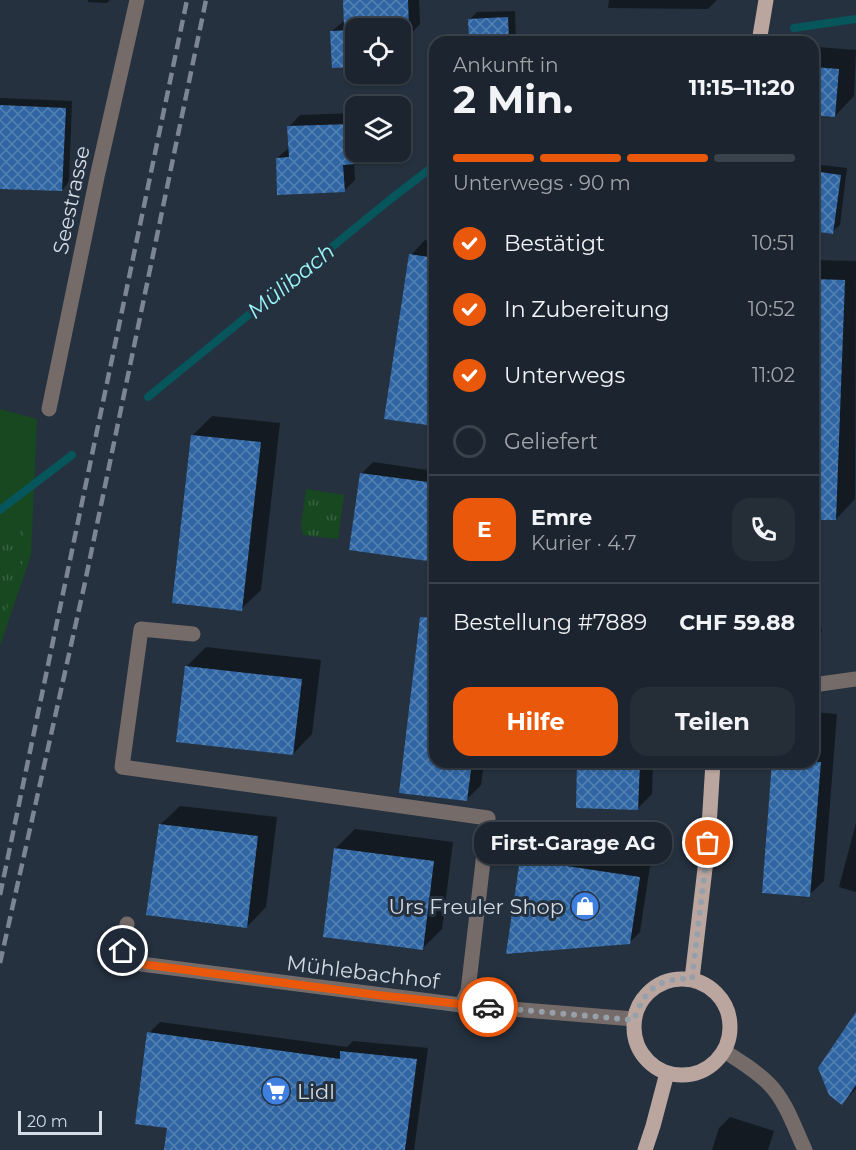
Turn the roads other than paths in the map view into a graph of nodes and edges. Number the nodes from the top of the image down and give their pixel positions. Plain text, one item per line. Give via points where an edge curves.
1 (137, 0) edge
2 (766, 0) edge
3 (760, 36) edge
4 (49, 409) dead end
5 (193, 634) dead end
6 (856, 679) edge
7 (819, 684) edge
8 (713, 768) edge
9 (127, 924) dead end
10 (692, 979) junction
11 (461, 1005) junction
12 (634, 1020) junction
13 (724, 1051) junction
14 (667, 1073) junction
15 (645, 1150) edge
16 (805, 1150) edge

1 - 4 street, Seestrasse
2 - 3 main road
5 - 11 street via 141,629 122,767 488,818 468,991
6 - 7 street
8 - 10 main road
9 - 11 street, Mühlebachhof via 123,951 126,961
10 - 12 main road via 676,978 648,992
10 - 13 main road via 706,984 726,1007 730,1021
11 - 12 street, Mühlebachhof
12 - 14 main road via 634,1037 640,1053
13 - 14 main road via 716,1061 693,1074
13 - 16 street via 771,1086
14 - 15 main road

